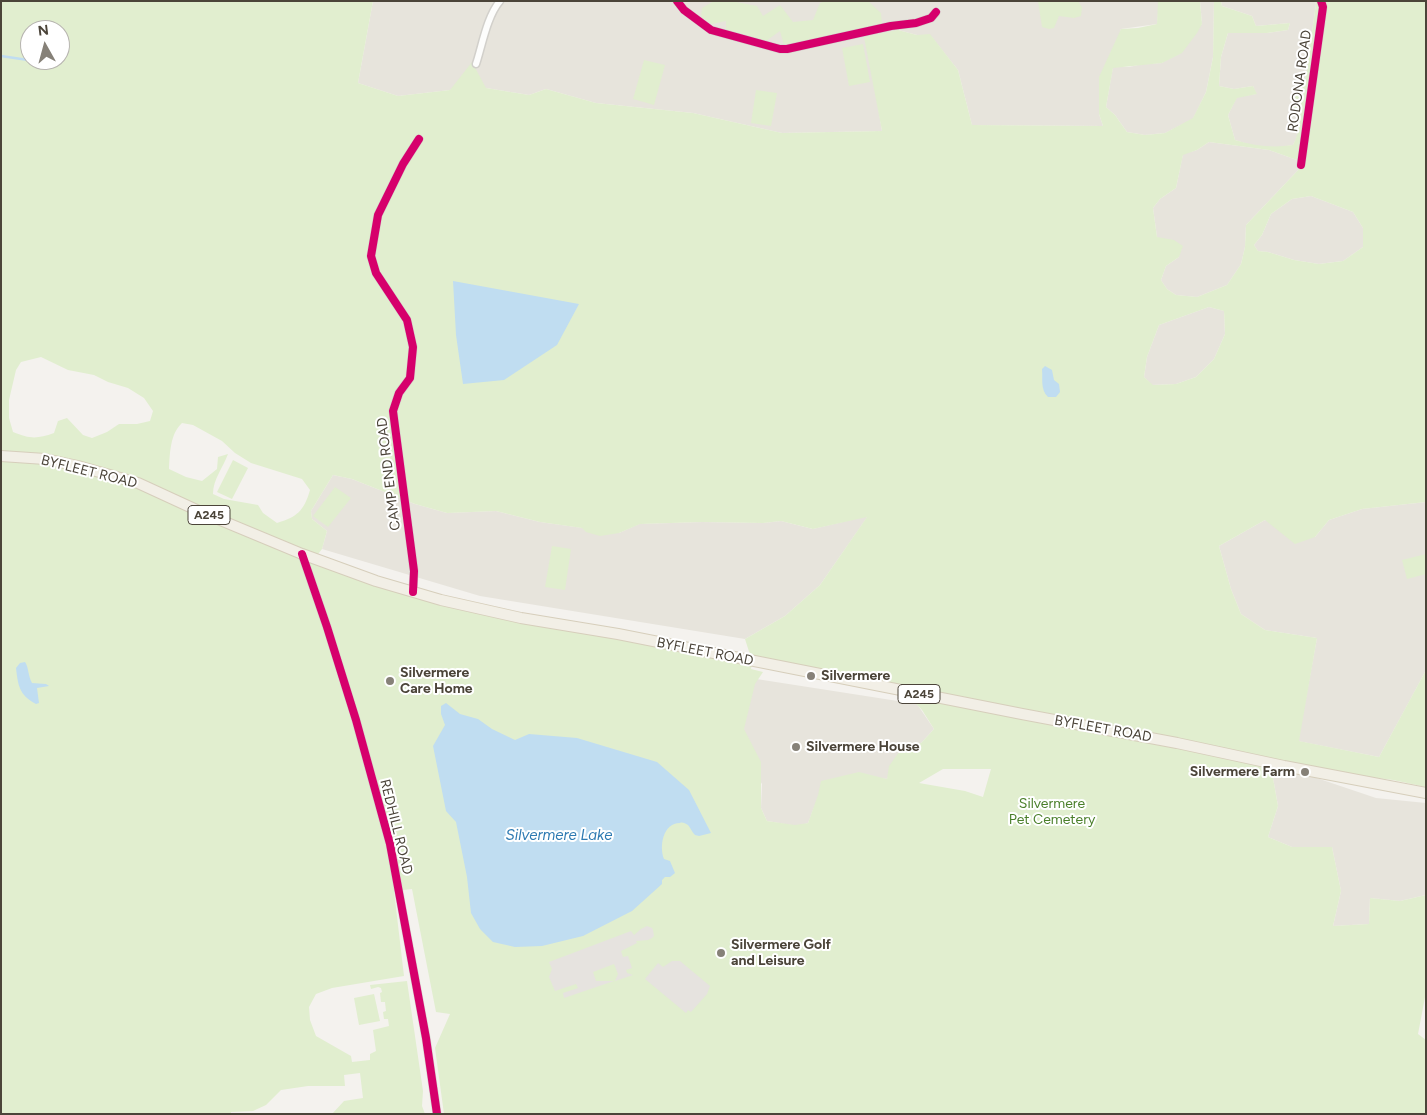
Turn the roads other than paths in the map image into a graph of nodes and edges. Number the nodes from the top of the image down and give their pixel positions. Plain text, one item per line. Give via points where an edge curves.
1 (500, 1) edge
2 (677, 1) edge
3 (1321, 1) edge
4 (936, 12) dead end
5 (476, 64) dead end
6 (419, 139) dead end
7 (1301, 165) dead end
8 (1, 456) edge
9 (302, 554) junction
10 (413, 592) junction
11 (1426, 793) edge
12 (437, 1114) edge

1 - 5 street via 491,17
2 - 4 street via 711,30 780,49 916,23 931,18
3 - 7 street, RODONA ROAD via 1323,7
6 - 10 street, CAMP END ROAD via 378,215 371,256 376,273 407,320 414,347 410,378 399,393 393,411 414,571
8 - 9 main road, BYFLEET ROAD / A245 via 45,459 138,483
9 - 10 main road, BYFLEET ROAD / A245
9 - 12 street, REDHILL ROAD via 353,711 390,844
10 - 11 main road, BYFLEET ROAD / A245 via 521,618 618,634

